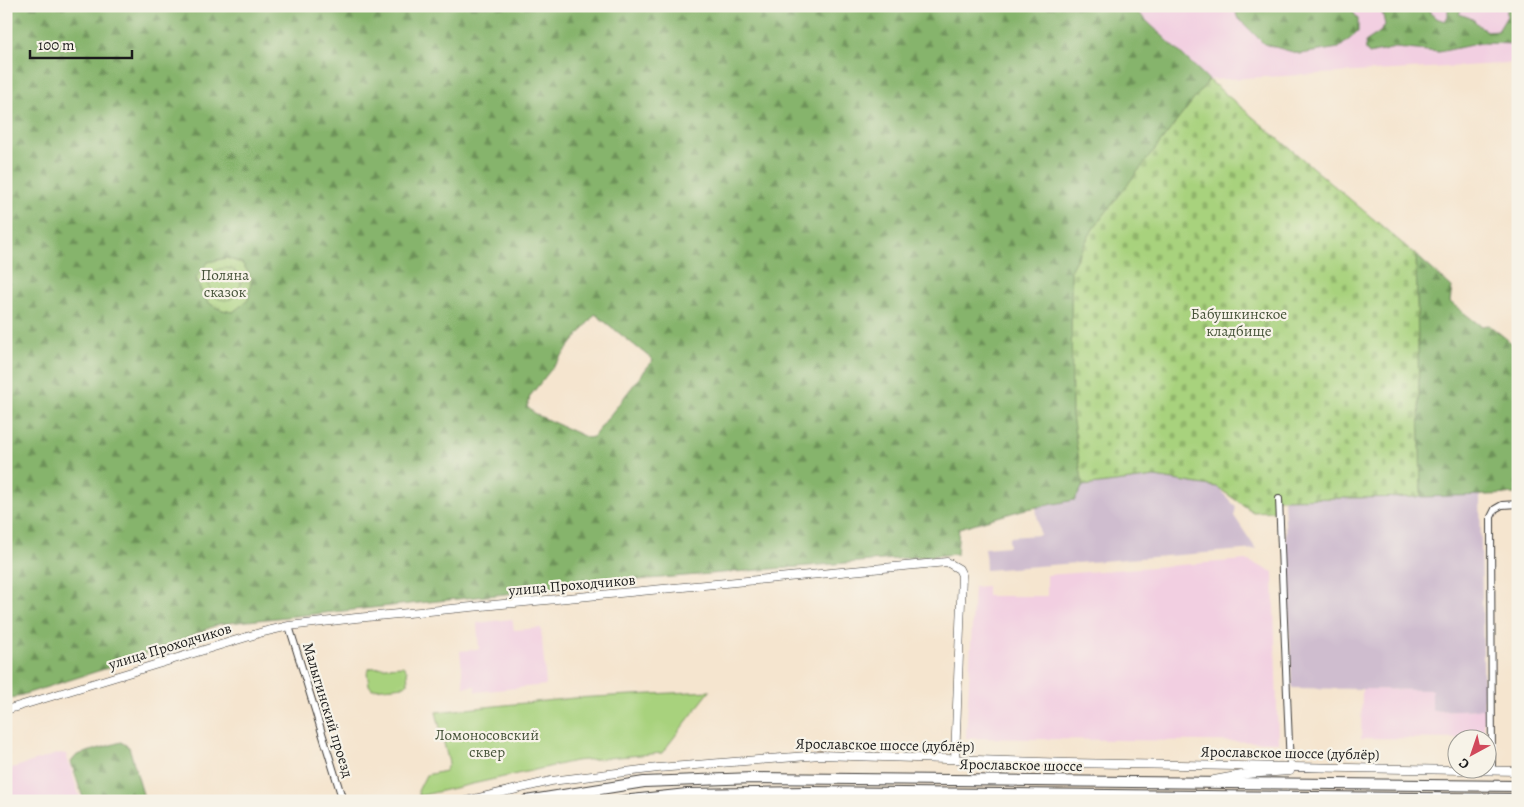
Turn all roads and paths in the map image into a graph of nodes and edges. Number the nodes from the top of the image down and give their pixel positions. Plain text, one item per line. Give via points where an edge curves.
1 (1279, 499) dead end
2 (1518, 504) edge
3 (289, 626) junction
4 (6, 710) edge
5 (1492, 730) edge
6 (955, 758) junction
7 (1290, 767) junction
8 (1312, 767) junction
9 (1446, 769) edge
10 (1496, 770) edge
11 (1518, 771) edge
12 (1197, 782) junction
13 (1518, 786) edge
14 (808, 792) junction
15 (1293, 796) junction
16 (1518, 799) edge
17 (343, 801) edge
18 (466, 801) edge
19 (526, 801) edge
20 (622, 801) edge
21 (858, 801) edge
22 (1264, 801) edge

1 - 7 street
2 - 5 street via 1502,505 1491,517
3 - 4 street, улица Проходчиков
3 - 6 street, улица Проходчиков via 947,562 959,569 962,575
3 - 17 street, Малыгинский проезд
6 - 7 street, Ярославское шоссе (дублёр)
6 - 18 street, Ярославское шоссе (дублёр) via 820,755 741,760 551,781
7 - 8 street, Ярославское шоссе (дублёр)
8 - 9 street, Ярославское шоссе (дублёр)
8 - 12 street
10 - 11 street, Ярославское шоссе (дублёр)
12 - 13 main road, Ярославское шоссе
12 - 19 main road, Ярославское шоссе via 754,778 644,782
14 - 15 main road, Ярославское шоссе
14 - 20 main road, Ярославское шоссе via 688,794
14 - 21 street
15 - 16 main road, Ярославское шоссе
15 - 22 street

